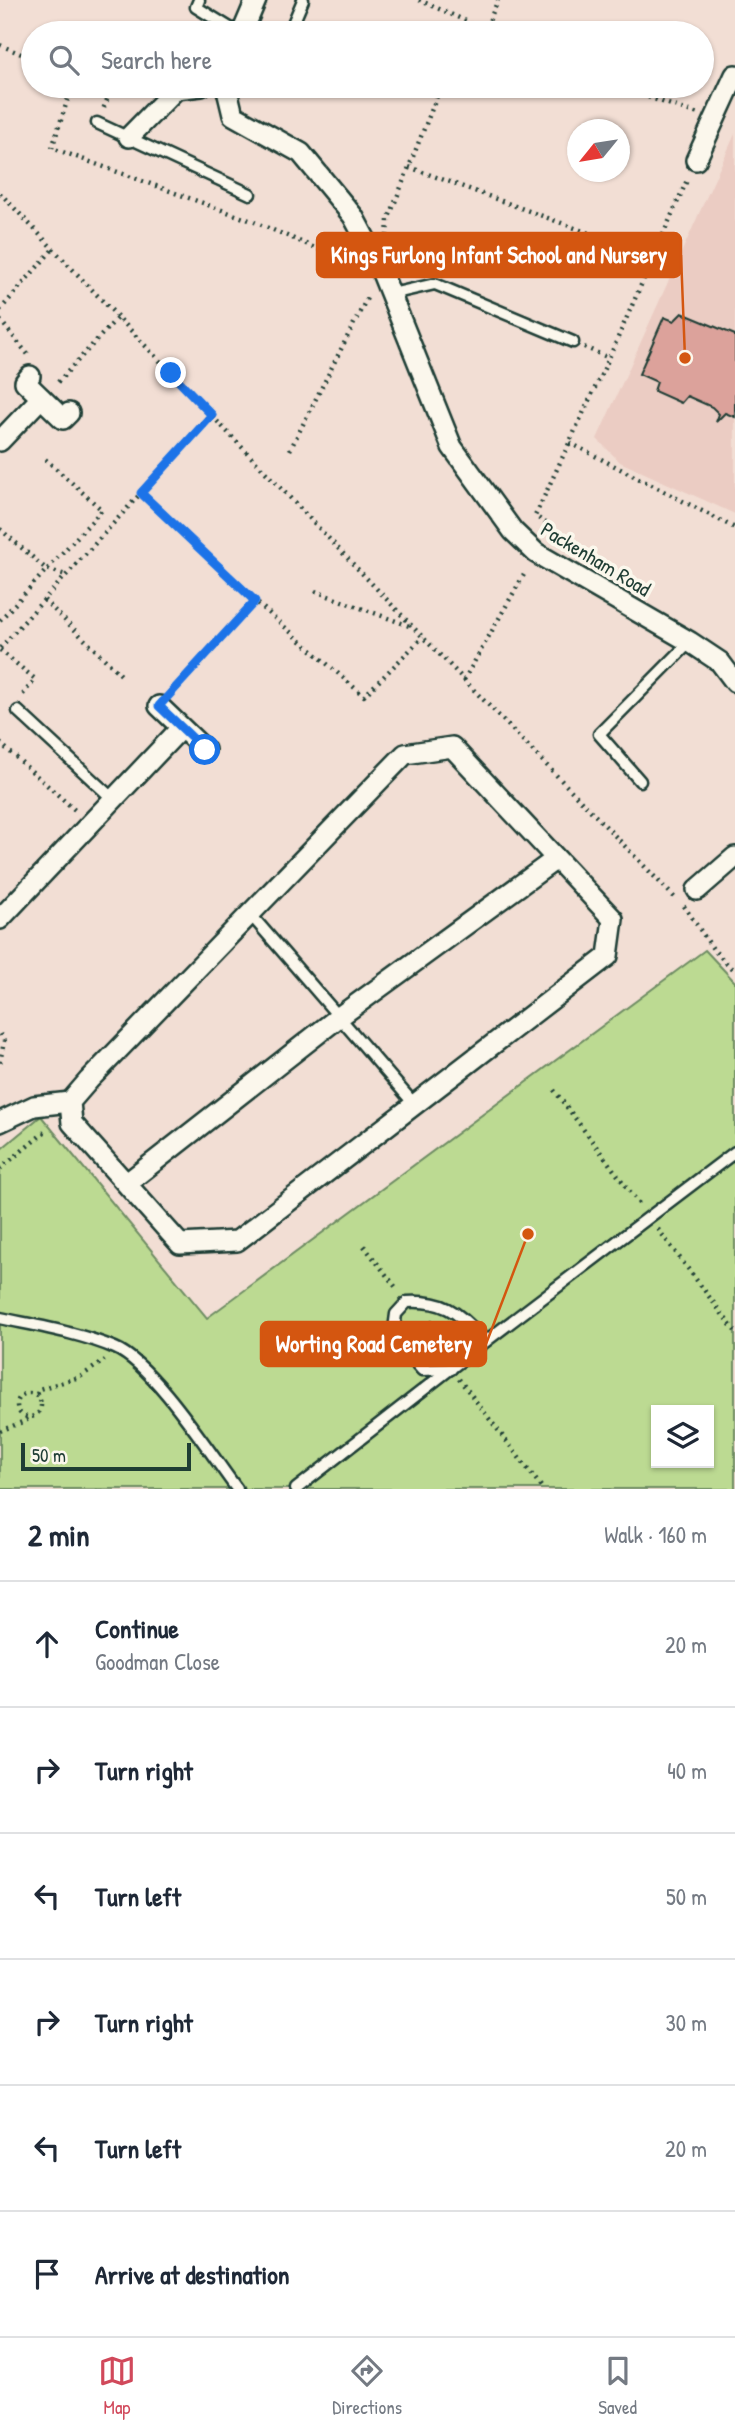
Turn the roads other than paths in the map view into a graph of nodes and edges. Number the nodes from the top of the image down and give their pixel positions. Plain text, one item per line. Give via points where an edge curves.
1 (199, 0) edge
2 (256, 0) edge
3 (303, 0) edge
4 (220, 21) edge
5 (246, 21) edge
6 (294, 21) edge
7 (735, 75) edge
8 (167, 98) edge
9 (229, 98) edge
10 (97, 123) road end
11 (129, 137) junction
12 (696, 160) road end
13 (250, 194) dead end
14 (391, 297) junction
15 (573, 342) road end
16 (30, 366) road end
17 (41, 398) junction
18 (69, 413) dead end
19 (0, 442) edge
20 (690, 642) junction
21 (735, 682) edge
22 (159, 706) road end
23 (18, 711) dead end
24 (181, 729) junction
25 (205, 750) dead end
26 (640, 781) dead end
27 (114, 800) junction
28 (735, 857) edge
29 (556, 859) junction
30 (698, 890) dead end
31 (251, 915) junction
32 (0, 919) edge
33 (339, 1017) junction
34 (70, 1102) junction
35 (416, 1106) junction
36 (0, 1122) edge
37 (735, 1152) edge
38 (127, 1183) junction
39 (0, 1318) edge
40 (486, 1341) junction
41 (451, 1369) junction
42 (237, 1489) edge
43 (296, 1489) edge

1 - 4 lane via 196,7
2 - 5 street
3 - 6 lane
7 - 12 street
8 - 11 street
9 - 14 street, Packenham Road via 233,115 301,153 353,216 370,265
10 - 11 lane
11 - 13 lane
14 - 15 lane via 435,284
14 - 20 street, Packenham Road via 452,447 513,531 536,553
16 - 17 street via 25,382
17 - 18 street via 63,419
17 - 19 street
20 - 21 street, Packenham Road via 720,662
20 - 26 lane via 599,734
22 - 24 street
23 - 27 lane
24 - 25 street
24 - 27 street
27 - 32 street
28 - 30 street
29 - 31 street via 452,747 405,754
29 - 33 street
29 - 35 street via 613,919 608,956
31 - 33 lane
31 - 34 street
33 - 35 lane
33 - 38 street
34 - 36 street via 34,1106
34 - 38 street via 72,1123
35 - 38 street via 237,1241 180,1244
37 - 40 lane
39 - 42 lane via 116,1348 140,1365
40 - 41 lane
40 - 41 lane via 453,1310 425,1301 407,1302 396,1314 394,1337 422,1370
41 - 43 lane

